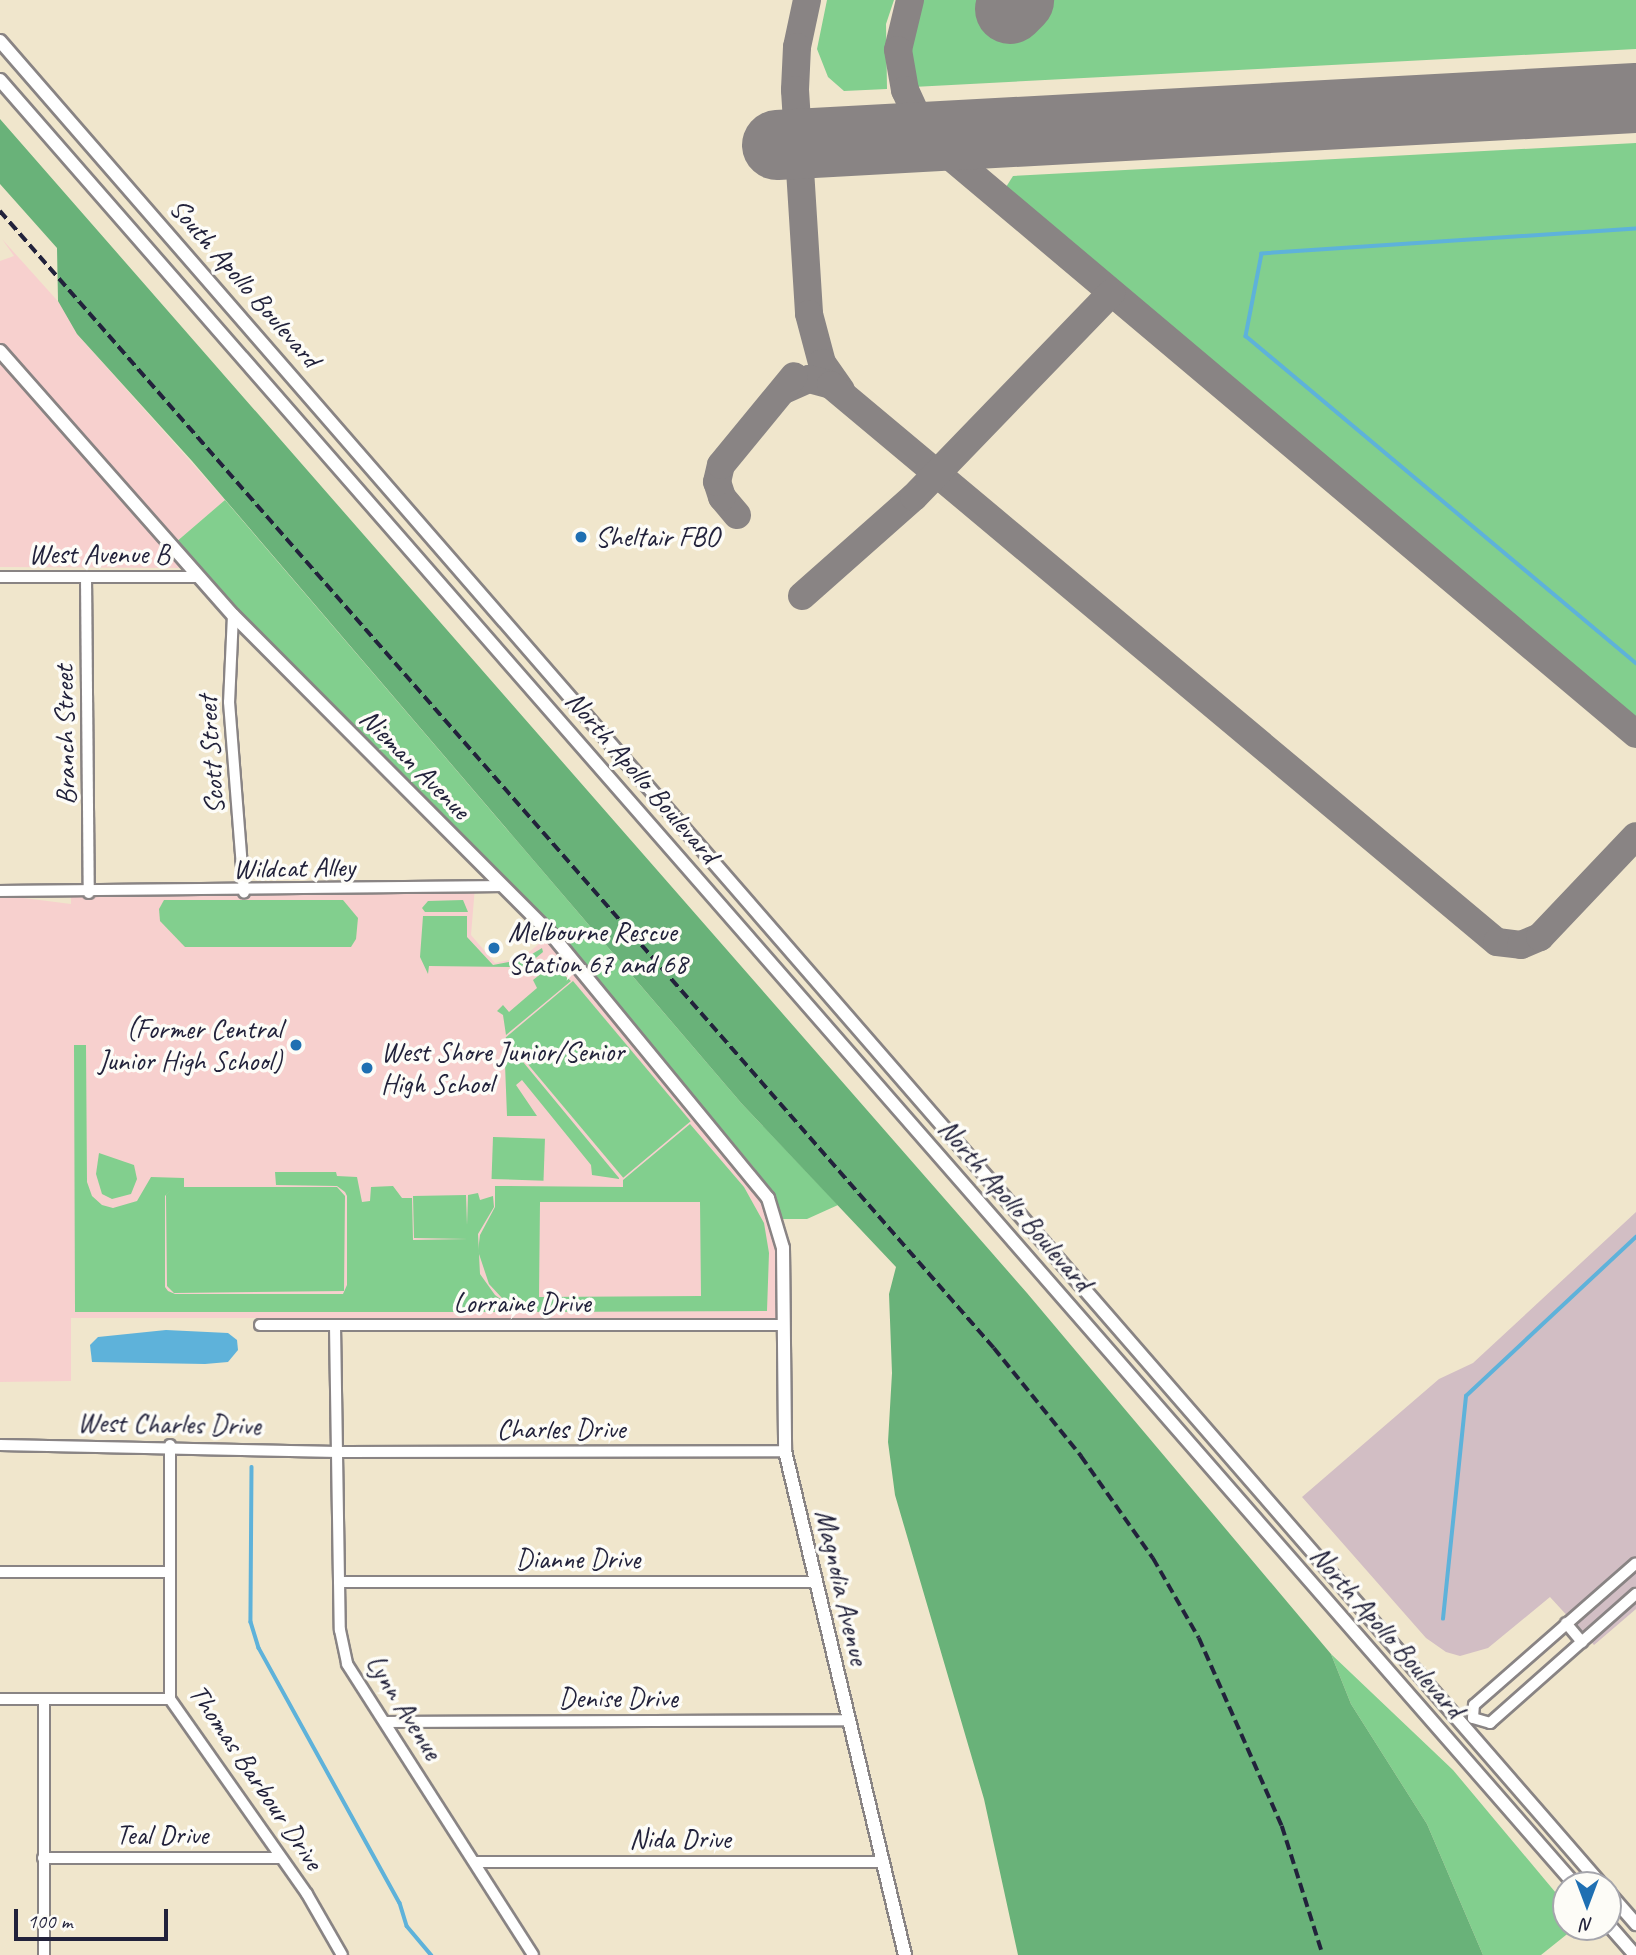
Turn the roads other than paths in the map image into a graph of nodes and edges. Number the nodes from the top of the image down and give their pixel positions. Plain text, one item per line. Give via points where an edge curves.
1 (0, 41) edge
2 (0, 80) edge
3 (0, 351) edge
4 (418, 557) joint
5 (450, 558) joint
6 (0, 577) edge
7 (86, 577) junction
8 (197, 577) junction
9 (233, 615) junction
10 (501, 886) junction
11 (0, 891) edge
12 (89, 892) junction
13 (244, 892) junction
14 (779, 1224) joint
15 (260, 1325) dead end
16 (783, 1325) junction
17 (335, 1326) junction
18 (0, 1445) edge
19 (170, 1445) junction
20 (785, 1451) junction
21 (338, 1452) junction
22 (1636, 1563) edge
23 (0, 1572) edge
24 (168, 1572) junction
25 (339, 1582) junction
26 (816, 1582) junction
27 (1636, 1594) edge
28 (1566, 1623) junction
29 (1582, 1642) junction
30 (0, 1699) edge
31 (44, 1699) junction
32 (170, 1699) junction
33 (1473, 1718) junction
34 (849, 1720) junction
35 (386, 1722) junction
36 (1462, 1727) junction
37 (1448, 1738) junction
38 (43, 1858) junction
39 (281, 1858) junction
40 (476, 1862) junction
41 (884, 1862) junction
42 (1563, 1871) edge
43 (1590, 1871) edge
44 (1622, 1908) edge
45 (1636, 1924) edge
46 (1622, 1940) edge
47 (44, 1955) edge
48 (342, 1955) edge
49 (533, 1955) edge
50 (905, 1955) edge
51 (1635, 1955) edge

1 - 5 street, South Apollo Boulevard
2 - 4 street, South Apollo Boulevard
3 - 8 street, Nieman Avenue
4 - 37 street, North Apollo Boulevard
5 - 36 street, North Apollo Boulevard
6 - 7 street, West Avenue B
7 - 8 street, West Avenue B
7 - 12 street, Branch Street
8 - 9 street, Nieman Avenue
9 - 10 street, Nieman Avenue
9 - 13 street, Scott Street via 229,702
10 - 13 street, Wildcat Alley
10 - 14 street, Nieman Avenue via 551,934 751,1173
11 - 12 street, Wildcat Alley
12 - 13 street, Wildcat Alley
14 - 16 street, Magnolia Avenue
15 - 17 street, Lorraine Drive
16 - 17 street, Lorraine Drive
16 - 20 street, Magnolia Avenue
17 - 21 street, Lynn Avenue
18 - 19 street, West Charles Drive
19 - 21 street, West Charles Drive
19 - 24 street, Thomas Barbour Drive
20 - 21 street, Charles Drive
20 - 26 street, Magnolia Avenue
21 - 25 street, Lynn Avenue
22 - 28 street
23 - 24 street
24 - 32 street, Thomas Barbour Drive
25 - 26 street, Dianne Drive
25 - 35 street, Lynn Avenue via 340,1630 347,1664
26 - 34 street, Magnolia Avenue
27 - 29 street
28 - 29 street
28 - 33 street via 1474,1705
29 - 33 street via 1490,1723
30 - 31 street
31 - 32 street
31 - 38 street
32 - 39 street, Thomas Barbour Drive
33 - 36 street
34 - 35 street, Denise Drive
34 - 41 street, Magnolia Avenue
35 - 40 street, Lynn Avenue
36 - 37 street
36 - 43 street, North Apollo Boulevard
37 - 42 street, North Apollo Boulevard
38 - 39 street, Teal Drive
38 - 47 street
39 - 48 street, Thomas Barbour Drive
40 - 41 street, Nida Drive
40 - 49 street, Lynn Avenue
41 - 50 street, Magnolia Avenue
44 - 45 street
46 - 51 street

